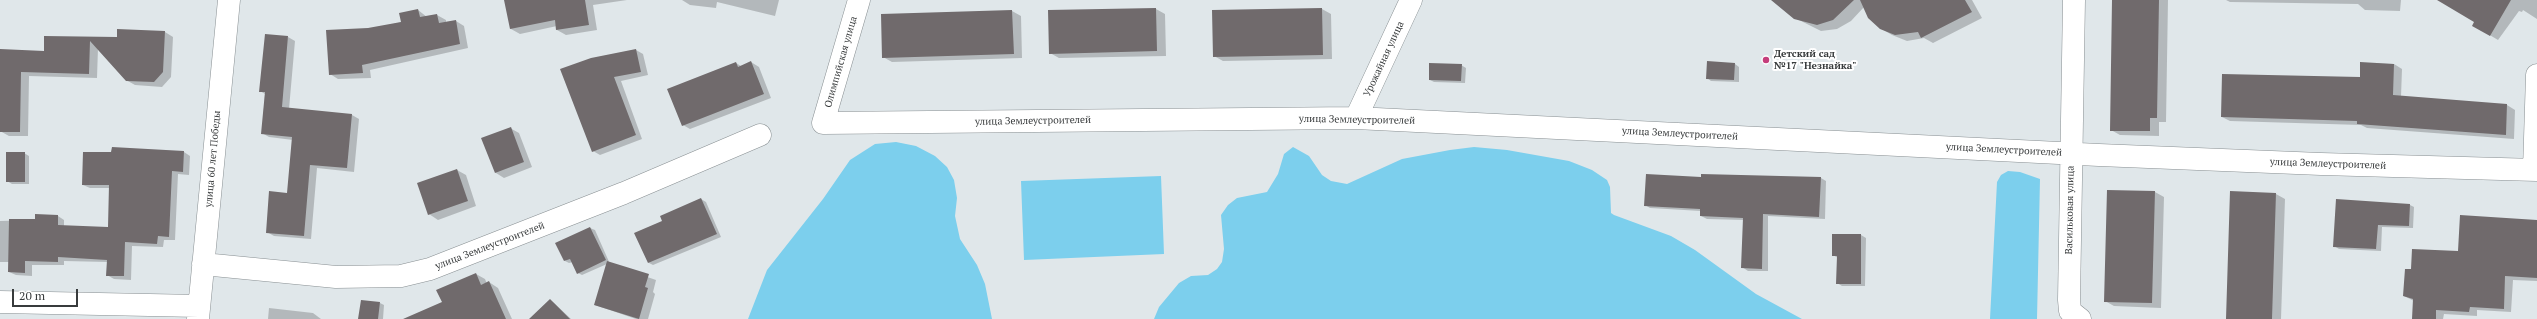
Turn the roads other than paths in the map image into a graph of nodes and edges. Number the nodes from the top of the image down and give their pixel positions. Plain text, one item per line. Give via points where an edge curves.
1 (229, 0) edge
2 (859, 0) edge
3 (1411, 0) edge
4 (2074, 0) edge
5 (2537, 75) edge
6 (1356, 118) junction
7 (823, 124) joint
8 (760, 135) dead end
9 (2071, 153) junction
10 (2535, 170) edge
11 (203, 264) junction
12 (0, 302) edge
13 (199, 313) edge
14 (2080, 319) edge

1 - 11 street, улица 60 лет Победы
2 - 7 street, Олимпийская улица
3 - 6 street, Урожайная улица
4 - 9 street, Васильковая улица
5 - 10 street
6 - 7 street, улица Землеустроителей
6 - 9 street, улица Землеустроителей
8 - 11 street, улица Землеустроителей via 602,202 430,269 401,276 336,277
9 - 10 street, улица Землеустроителей
9 - 14 street, Васильковая улица via 2069,300 2070,311
11 - 13 street, улица 60 лет Победы
12 - 13 street

